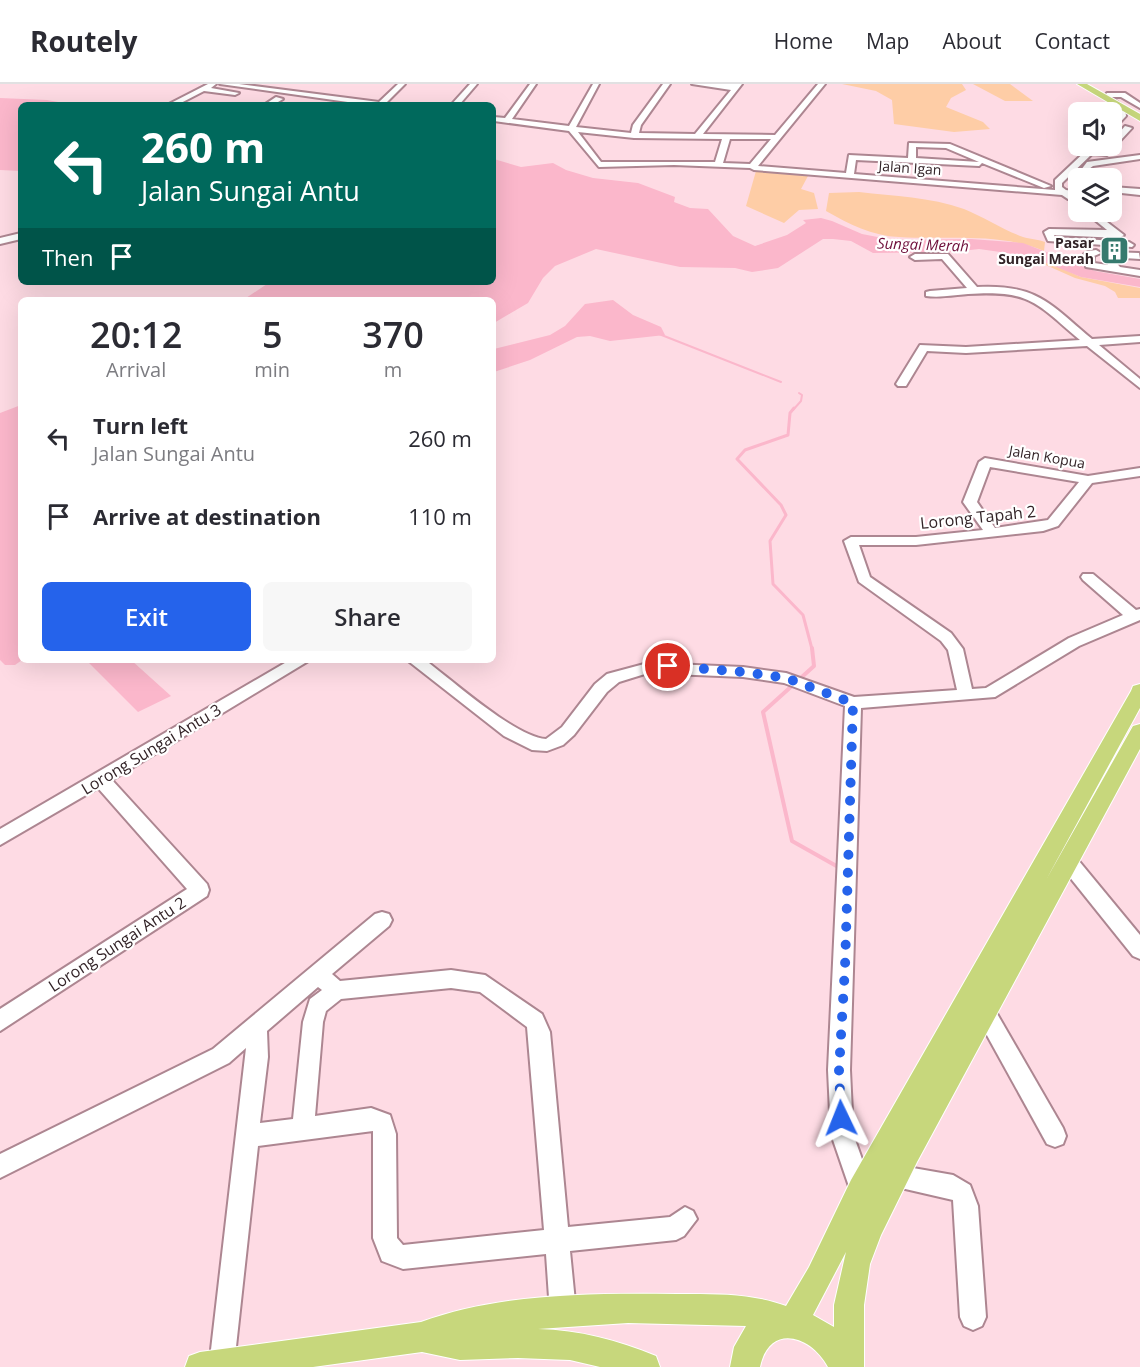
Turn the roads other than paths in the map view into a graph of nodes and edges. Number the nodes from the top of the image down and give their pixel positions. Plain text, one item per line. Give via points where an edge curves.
1 (223, 84) edge
2 (282, 84) edge
3 (402, 84) edge
4 (474, 84) edge
5 (533, 84) edge
6 (596, 84) edge
7 (667, 84) edge
8 (695, 84) edge
9 (822, 84) edge
10 (1081, 84) edge
11 (1088, 84) edge
12 (736, 86) edge
13 (214, 87) edge
14 (271, 90) junction
15 (1107, 95) junction
16 (329, 98) junction
17 (279, 99) junction
18 (177, 102) edge
19 (189, 102) edge
20 (274, 102) edge
21 (298, 102) edge
22 (322, 102) edge
23 (364, 102) edge
24 (383, 102) edge
25 (458, 102) edge
26 (1114, 102) edge
27 (1122, 106) edge
28 (1140, 106) edge
29 (1140, 116) edge
30 (496, 119) edge
31 (508, 120) junction
32 (1122, 128) edge
33 (1128, 128) junction
34 (571, 129) junction
35 (1140, 130) edge
36 (1122, 134) edge
37 (698, 135) junction
38 (726, 135) junction
39 (634, 136) junction
40 (779, 137) junction
41 (1085, 156) edge
42 (1140, 157) edge
43 (912, 160) junction
44 (992, 164) junction
45 (718, 165) junction
46 (754, 166) junction
47 (1073, 168) edge
48 (1087, 168) edge
49 (850, 171) junction
50 (1068, 176) edge
51 (1036, 187) junction
52 (1019, 188) junction
53 (1060, 190) junction
54 (1122, 191) edge
55 (1140, 192) edge
56 (1068, 194) edge
57 (1122, 196) edge
58 (1068, 197) edge
59 (1140, 197) edge
60 (1103, 222) edge
61 (1108, 233) junction
62 (1077, 236) junction
63 (18, 237) edge
64 (0, 241) edge
65 (1115, 245) junction
66 (1129, 245) junction
67 (1096, 253) junction
68 (1107, 255) junction
69 (915, 257) dead end
70 (1140, 257) edge
71 (1115, 269) junction
72 (1140, 273) edge
73 (967, 282) junction
74 (937, 283) dead end
75 (975, 291) junction
76 (930, 294) dead end
77 (1140, 339) edge
78 (1089, 341) junction
79 (902, 384) dead end
80 (1140, 385) edge
81 (1140, 472) edge
82 (1088, 480) junction
83 (991, 532) junction
84 (1088, 578) dead end
85 (1136, 615) edge
86 (297, 663) edge
87 (419, 663) edge
88 (1140, 691) edge
89 (966, 695) junction
90 (853, 703) junction
91 (1140, 731) edge
92 (100, 779) junction
93 (0, 838) edge
94 (1067, 860) junction
95 (382, 920) dead end
96 (1140, 950) edge
97 (319, 976) junction
98 (337, 990) junction
99 (0, 1021) edge
100 (970, 1023) junction
101 (256, 1029) junction
102 (943, 1064) junction
103 (303, 1128) junction
104 (248, 1136) junction
105 (1055, 1136) dead end
106 (0, 1166) edge
107 (896, 1177) junction
108 (861, 1190) junction
109 (685, 1220) dead end
110 (557, 1241) junction
111 (563, 1312) junction
112 (973, 1317) dead end
113 (791, 1322) junction
114 (422, 1337) junction
115 (293, 1362) edge
116 (210, 1366) edge
117 (645, 1367) edge
118 (745, 1367) edge
119 (847, 1367) edge

1 - 14 street
2 - 14 street
3 - 24 street
4 - 25 street
5 - 31 street
6 - 34 street
7 - 39 street via 634,129
8 - 12 street
9 - 40 street
10 - 26 main road
11 - 15 main road
12 - 37 street
13 - 17 street
13 - 18 street
13 - 19 street
14 - 16 street
15 - 28 street via 1122,95
15 - 29 main road
16 - 22 street
16 - 23 street
17 - 20 street
17 - 21 street
27 - 29 main road
30 - 31 street
31 - 34 street
32 - 33 street
33 - 35 street
33 - 36 street
34 - 39 street
34 - 45 street via 603,166
37 - 38 street
37 - 39 street
38 - 40 street
38 - 45 street
40 - 46 street
41 - 47 street
42 - 48 street via 1090,164
43 - 44 street
43 - 44 street via 912,145 942,146
43 - 49 street via 852,156
44 - 51 street
45 - 46 street
46 - 49 street, Jalan Igan
46 - 51 street, Jalan Igan
49 - 52 street, Jalan Igan
50 - 53 street
51 - 52 street
51 - 53 street
51 - 58 street
52 - 53 street, Jalan Igan
53 - 56 street
54 - 55 street
57 - 59 street
60 - 61 street
61 - 62 street
61 - 62 street via 1090,223 1067,224
61 - 65 street
61 - 66 street
62 - 65 street
62 - 67 street
63 - 64 street
65 - 66 street
66 - 70 street
67 - 68 street
67 - 71 street via 1089,254 1089,264
68 - 70 street
68 - 71 street
69 - 73 street via 945,256
71 - 72 street
73 - 74 street
73 - 75 street
75 - 76 street
75 - 78 street via 1013,290 1027,294
77 - 78 street
78 - 79 street via 966,350 924,347
78 - 80 street
81 - 82 street, Jalan Kopua
82 - 83 street, Lorong Tapah 2 via 1053,524
82 - 83 street, Jalan Kopua via 985,462 970,502
83 - 89 street, Lorong Tapah 2 via 915,541 851,541 864,579 946,637 955,649
84 - 85 street
85 - 89 street via 1074,642 998,690
86 - 92 street, Lorong Sungai Antu 3
87 - 90 street via 510,732 532,744 547,746 568,730 613,678 668,666 786,678
88 - 100 main road
89 - 90 street
90 - 108 street via 839,1079 842,1134
91 - 94 main road
92 - 93 street, Lorong Sungai Antu 3
92 - 99 street, Lorong Sungai Antu 2 via 200,890
94 - 96 street
94 - 100 main road
95 - 97 street
97 - 98 street
97 - 101 street
98 - 103 street via 317,1006 313,1022
98 - 110 street via 451,979 471,981 495,990 535,1021
100 - 102 main road
100 - 105 street
101 - 104 street via 257,1057
101 - 106 street via 221,1056
102 - 107 main road
102 - 108 main road
103 - 104 street
103 - 110 street via 371,1119 382,1124 385,1238 390,1252 403,1257
104 - 116 street
107 - 112 street via 953,1187 962,1193
107 - 119 main road via 856,1264 849,1305
108 - 113 main road via 823,1269
109 - 110 street via 676,1228
110 - 111 street
111 - 113 main road via 742,1309
111 - 114 main road via 466,1323
113 - 118 main road via 774,1325 761,1333 751,1346
113 - 119 main road via 812,1328 829,1339
114 - 115 main road
114 - 117 main road via 460,1345 570,1345 615,1355
115 - 116 main road

